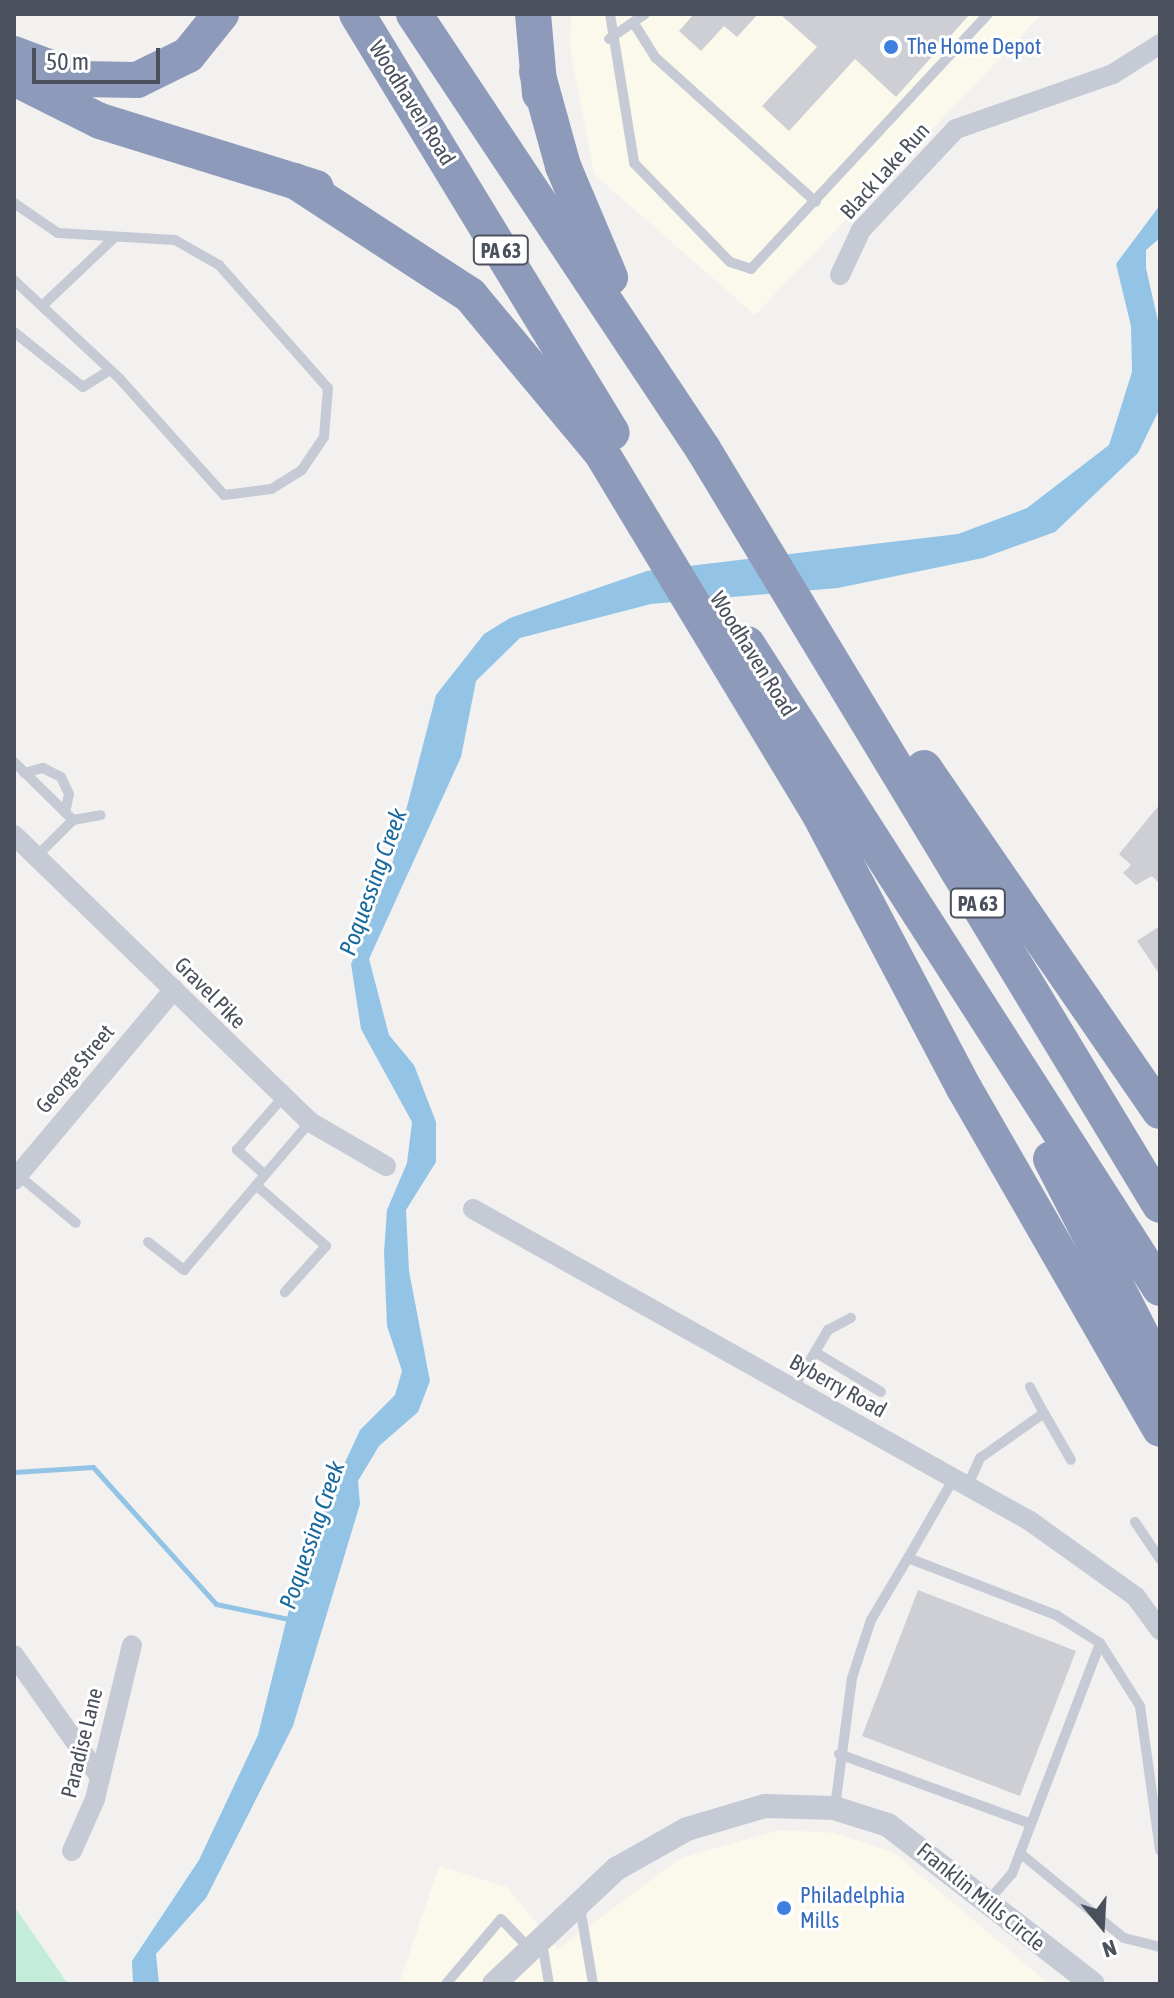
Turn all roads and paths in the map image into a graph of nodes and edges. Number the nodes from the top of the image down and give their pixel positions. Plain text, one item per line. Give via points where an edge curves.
1 (221, 14) edge
2 (357, 14) edge
3 (414, 14) edge
4 (533, 14) edge
5 (610, 14) edge
6 (645, 14) edge
7 (988, 14) edge
8 (635, 25) junction
9 (609, 39) junction
10 (1160, 44) edge
11 (14, 54) edge
12 (537, 72) junction
13 (14, 78) edge
14 (295, 181) junction
15 (816, 202) junction
16 (14, 203) edge
17 (115, 237) junction
18 (840, 275) dead end
19 (14, 280) edge
20 (38, 303) junction
21 (14, 332) edge
22 (110, 370) junction
23 (703, 449) junction
24 (644, 486) junction
25 (774, 547) junction
26 (683, 562) junction
27 (807, 598) junction
28 (713, 611) junction
29 (14, 762) edge
30 (24, 773) junction
31 (101, 815) dead end
32 (69, 817) junction
33 (14, 835) edge
34 (37, 856) junction
35 (927, 929) junction
36 (174, 989) junction
37 (283, 1097) junction
38 (1160, 1111) edge
39 (310, 1122) junction
40 (386, 1166) dead end
41 (265, 1175) junction
42 (16, 1178) edge
43 (256, 1185) junction
44 (1155, 1195) edge
45 (473, 1209) dead end
46 (76, 1223) dead end
47 (148, 1242) dead end
48 (1160, 1288) edge
49 (285, 1292) dead end
50 (851, 1318) dead end
51 (815, 1352) junction
52 (1160, 1371) edge
53 (1030, 1387) dead end
54 (793, 1389) junction
55 (881, 1392) dead end
56 (1044, 1413) junction
57 (1160, 1429) edge
58 (1071, 1460) dead end
59 (961, 1482) junction
60 (1135, 1522) dead end
61 (908, 1558) junction
62 (1160, 1559) edge
63 (1160, 1630) edge
64 (1100, 1643) junction
65 (132, 1645) dead end
66 (14, 1655) edge
67 (839, 1754) junction
68 (98, 1774) junction
69 (834, 1808) junction
70 (1031, 1824) junction
71 (72, 1851) dead end
72 (1160, 1851) edge
73 (1020, 1853) junction
74 (579, 1899) junction
75 (989, 1900) junction
76 (534, 1940) junction
77 (1160, 1947) edge
78 (1086, 1983) edge
79 (446, 1984) edge
80 (494, 1984) edge
81 (549, 1984) edge
82 (593, 1984) edge

1 - 11 highway via 188,55 137,80 80,79
2 - 24 highway, Woodhaven Road / PA 63
3 - 23 highway, PA 63
4 - 12 highway
5 - 9 lane
6 - 8 lane
7 - 15 lane
8 - 9 lane
8 - 15 lane via 656,58
9 - 15 lane via 634,163 730,262 762,264
10 - 18 street, Black Lake Run via 1113,74 956,129 861,230
12 - 23 highway via 558,174 591,257
12 - 25 highway via 563,166 623,303
13 - 14 highway via 100,121
14 - 24 highway via 385,219 485,293 534,343
14 - 26 highway via 470,295 593,440
16 - 17 lane via 58,233
17 - 20 lane
17 - 22 lane via 175,240 219,265 328,388 324,437 302,470 271,489 224,495
19 - 20 lane
20 - 22 lane
21 - 22 lane via 83,387
23 - 25 highway, PA 63
24 - 26 highway, Woodhaven Road / PA 63
25 - 27 highway, PA 63
26 - 28 highway, Woodhaven Road / PA 63
27 - 38 highway
27 - 44 highway, PA 63
28 - 35 highway, Woodhaven Road / PA 63
28 - 57 highway via 1100,1335
29 - 30 lane
30 - 32 lane
30 - 32 lane via 43,768 61,777 69,794
31 - 32 lane
32 - 34 lane
33 - 34 street, Gravel Pike
34 - 36 street, Gravel Pike
35 - 48 highway, Woodhaven Road / PA 63
35 - 52 highway
36 - 37 street, Gravel Pike
36 - 42 street, George Street
37 - 39 street, Gravel Pike
37 - 41 lane via 237,1150
39 - 40 street, Gravel Pike
39 - 41 lane
41 - 43 lane
42 - 46 lane
43 - 47 lane via 184,1270
43 - 49 lane via 326,1246
45 - 54 street, Byberry Road
50 - 51 lane via 828,1330
51 - 54 lane
51 - 55 lane
53 - 56 lane
54 - 59 street, Byberry Road
56 - 58 lane
56 - 59 lane via 980,1458
59 - 61 lane
59 - 63 street, Byberry Road via 1136,1597
60 - 62 lane
61 - 64 lane via 1056,1615
61 - 67 lane via 871,1620
64 - 70 lane
64 - 72 lane via 1140,1706
65 - 68 street, Paradise Lane
66 - 68 street
67 - 69 lane
67 - 70 lane
68 - 71 street, Paradise Lane
69 - 74 street, Franklin Mills Circle via 765,1806 687,1829
69 - 75 street, Franklin Mills Circle via 888,1825
70 - 73 lane
73 - 75 lane
73 - 77 lane via 1124,1938
74 - 76 street, Franklin Mills Circle
74 - 82 lane
75 - 78 street, Franklin Mills Circle
76 - 79 lane via 501,1919
76 - 80 street, Franklin Mills Circle
76 - 81 lane

